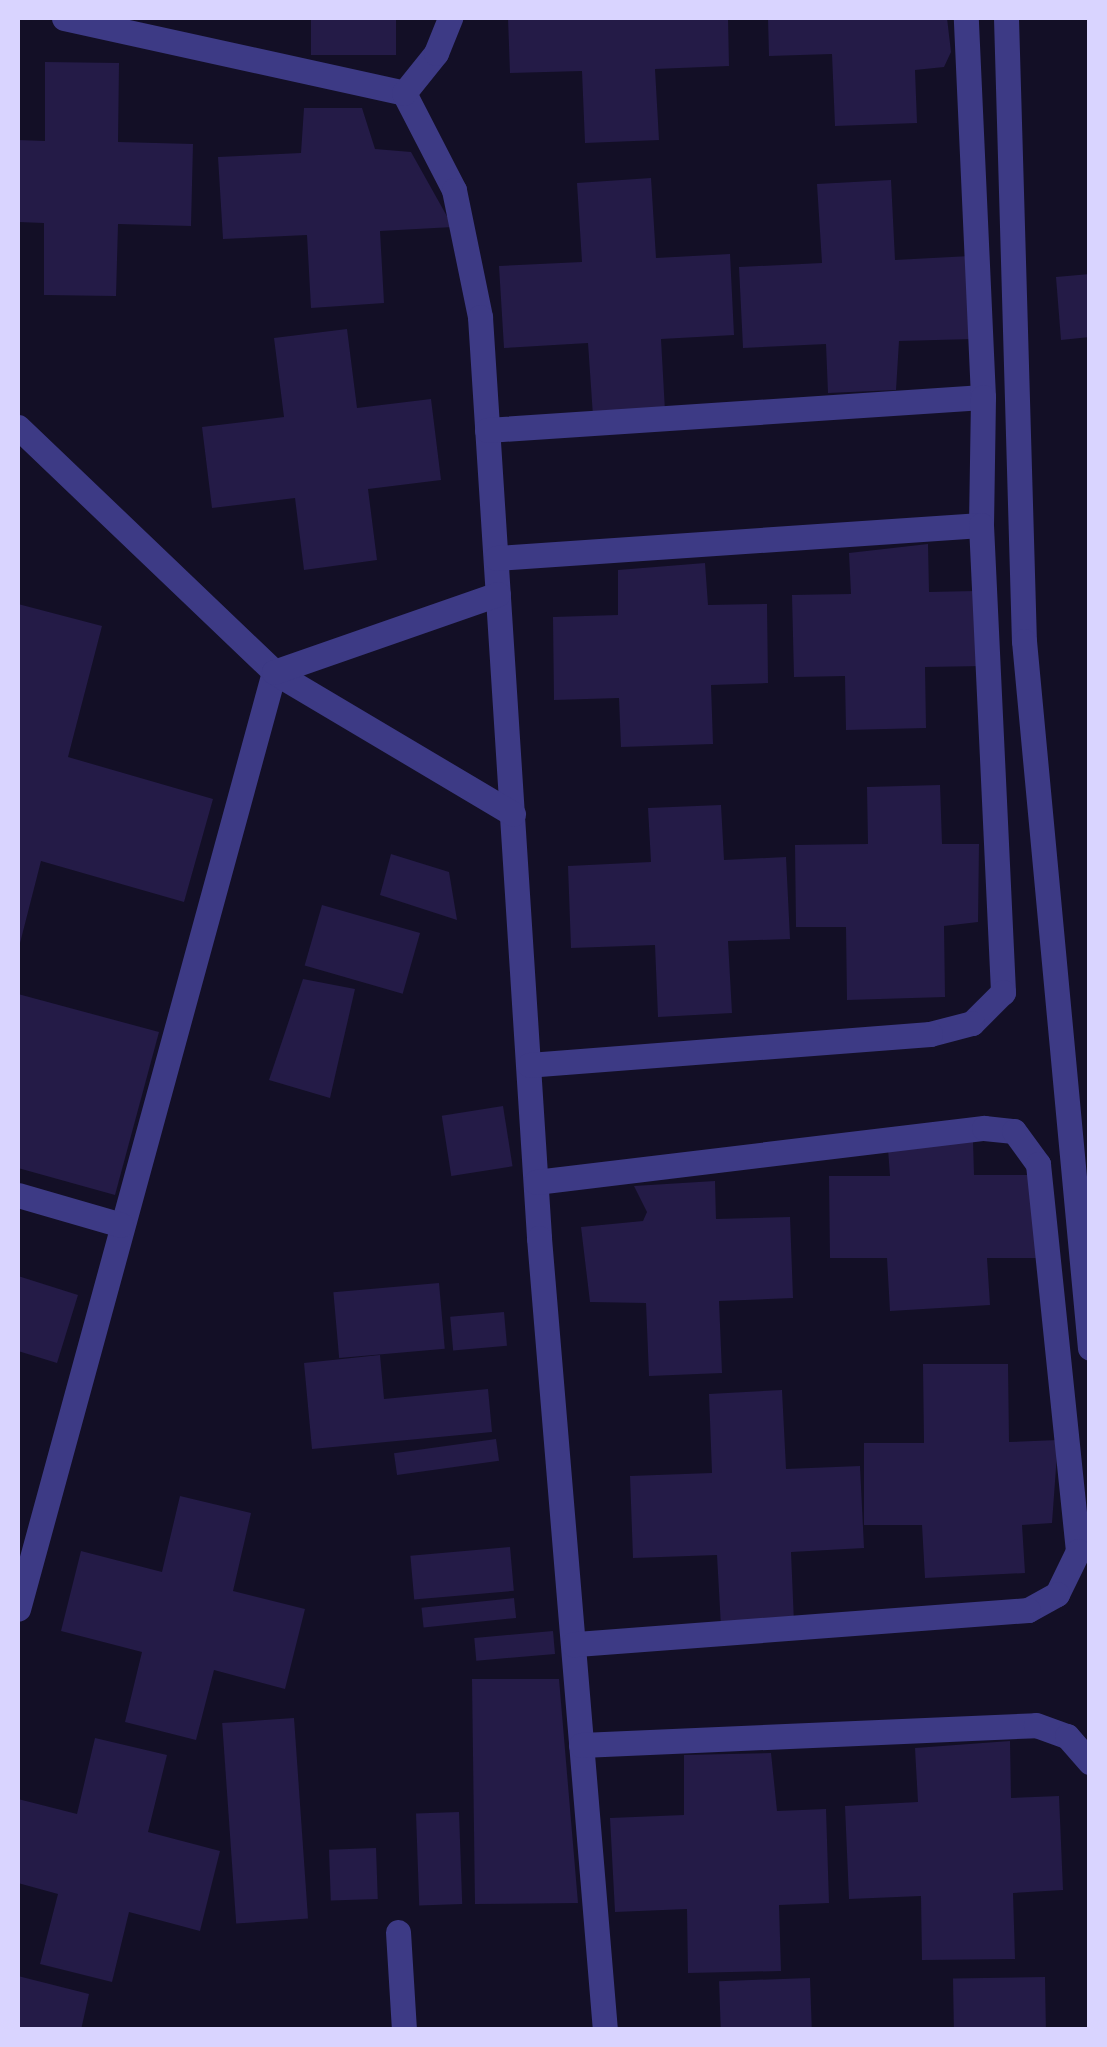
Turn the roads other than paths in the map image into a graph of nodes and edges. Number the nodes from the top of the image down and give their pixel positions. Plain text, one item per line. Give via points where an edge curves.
1 (64, 18) edge
2 (450, 18) edge
3 (966, 18) edge
4 (1006, 18) edge
5 (404, 93) junction
6 (983, 397) junction
7 (18, 427) edge
8 (488, 430) junction
9 (981, 526) junction
10 (496, 558) junction
11 (498, 594) junction
12 (274, 672) junction
13 (513, 814) junction
14 (529, 1064) junction
15 (536, 1182) junction
16 (18, 1195) edge
17 (121, 1225) junction
18 (1090, 1348) edge
19 (18, 1609) edge
20 (573, 1644) junction
21 (582, 1745) junction
22 (1090, 1762) edge
23 (398, 1932) dead end
24 (404, 2030) edge
25 (605, 2030) edge

1 - 5 street
2 - 5 street via 436,53
3 - 6 street
4 - 18 street via 1024,640
5 - 8 street via 454,190 480,318
6 - 8 street
6 - 9 street
7 - 12 street
8 - 10 street
9 - 10 street
9 - 14 street via 1002,992 972,1023 930,1034
10 - 11 street
11 - 12 street
11 - 13 street
12 - 13 street
12 - 17 street
13 - 14 street
14 - 15 street
15 - 20 street
15 - 20 street via 984,1128 1014,1131 1038,1164 1078,1552 1057,1594 1028,1610
16 - 17 street
17 - 19 street
20 - 21 street
21 - 22 street via 1036,1725 1066,1736
21 - 25 street
23 - 24 street

